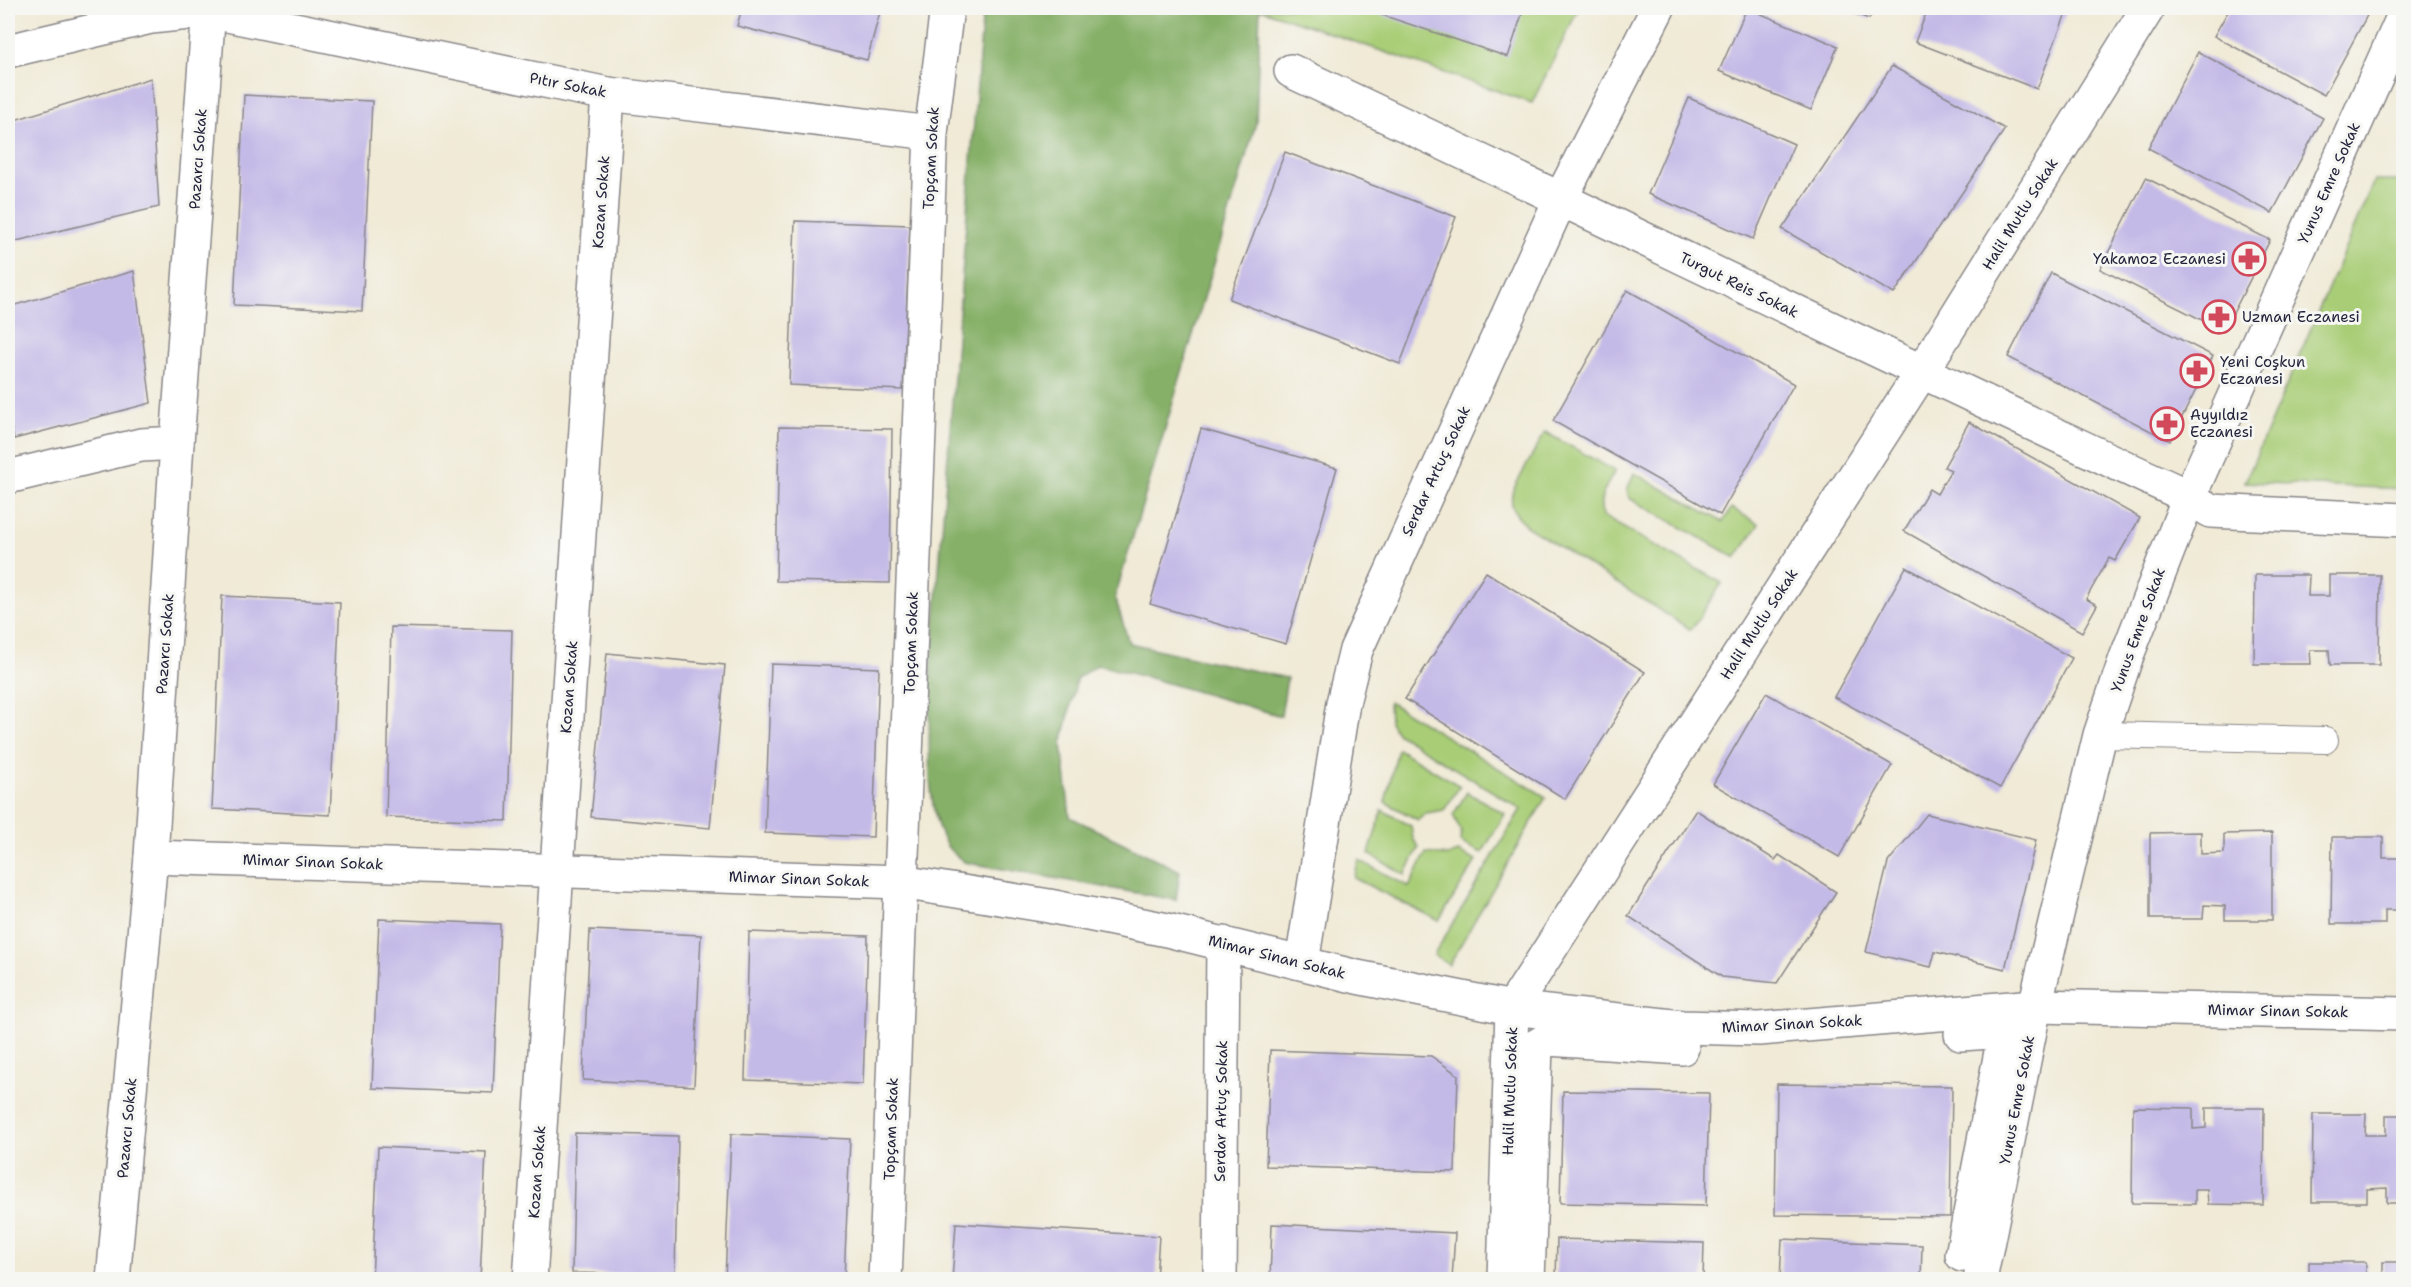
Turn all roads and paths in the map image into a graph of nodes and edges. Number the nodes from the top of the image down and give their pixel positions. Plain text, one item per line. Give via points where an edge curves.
1 (947, 8) edge
2 (1658, 8) edge
3 (2148, 8) edge
4 (208, 9) edge
5 (2403, 15) edge
6 (8, 51) edge
7 (1291, 71) dead end
8 (608, 94) junction
9 (931, 133) junction
10 (1561, 198) junction
11 (1921, 373) junction
12 (177, 443) junction
13 (8, 477) edge
14 (2189, 497) junction
15 (2403, 520) edge
16 (2100, 735) junction
17 (2325, 740) dead end
18 (151, 857) junction
19 (557, 870) junction
20 (901, 882) junction
21 (1222, 943) junction
22 (1302, 963) junction
23 (2035, 1006) junction
24 (1512, 1008) junction
25 (2403, 1014) edge
26 (113, 1280) edge
27 (530, 1280) edge
28 (885, 1280) edge
29 (1220, 1280) edge
30 (1504, 1280) edge
31 (1528, 1280) edge
32 (1958, 1280) edge
33 (1980, 1280) edge

1 - 9 street, Topçam Sokak
2 - 10 street, Serdar Artuç Sokak
3 - 11 street, Halil Mutlu Sokak
4 - 6 street, Pıtır Sokak via 151,17
4 - 8 street, Pıtır Sokak
4 - 12 street, Pazarcı Sokak
5 - 14 street, Yunus Emre Sokak
7 - 10 street, Turgut Reis Sokak
8 - 9 street, Pıtır Sokak
8 - 19 street, Kozan Sokak
9 - 20 street, Topçam Sokak
10 - 11 street, Turgut Reis Sokak
10 - 22 street, Serdar Artuç Sokak via 1356,650 1343,703
11 - 14 street, Turgut Reis Sokak
11 - 24 street, Halil Mutlu Sokak
12 - 13 street via 141,444
12 - 18 street, Pazarcı Sokak
14 - 15 street, Turgut Reis Sokak via 2211,511
14 - 16 street, Yunus Emre Sokak
16 - 17 lane
16 - 23 street, Yunus Emre Sokak
18 - 19 street, Mimar Sinan Sokak
18 - 26 street, Pazarcı Sokak
19 - 20 street, Mimar Sinan Sokak
19 - 27 street, Kozan Sokak
20 - 21 street, Mimar Sinan Sokak via 1049,906
20 - 28 street, Topçam Sokak
21 - 22 street, Mimar Sinan Sokak
21 - 29 street, Serdar Artuç Sokak
22 - 24 street, Mimar Sinan Sokak
23 - 24 street, Mimar Sinan Sokak via 1759,1029 1682,1027
23 - 25 street, Mimar Sinan Sokak
23 - 33 street, Yunus Emre Sokak
24 - 30 street, Halil Mutlu Sokak
31 - 32 street via 1536,1046 1548,1039 1758,1051 2005,1030

